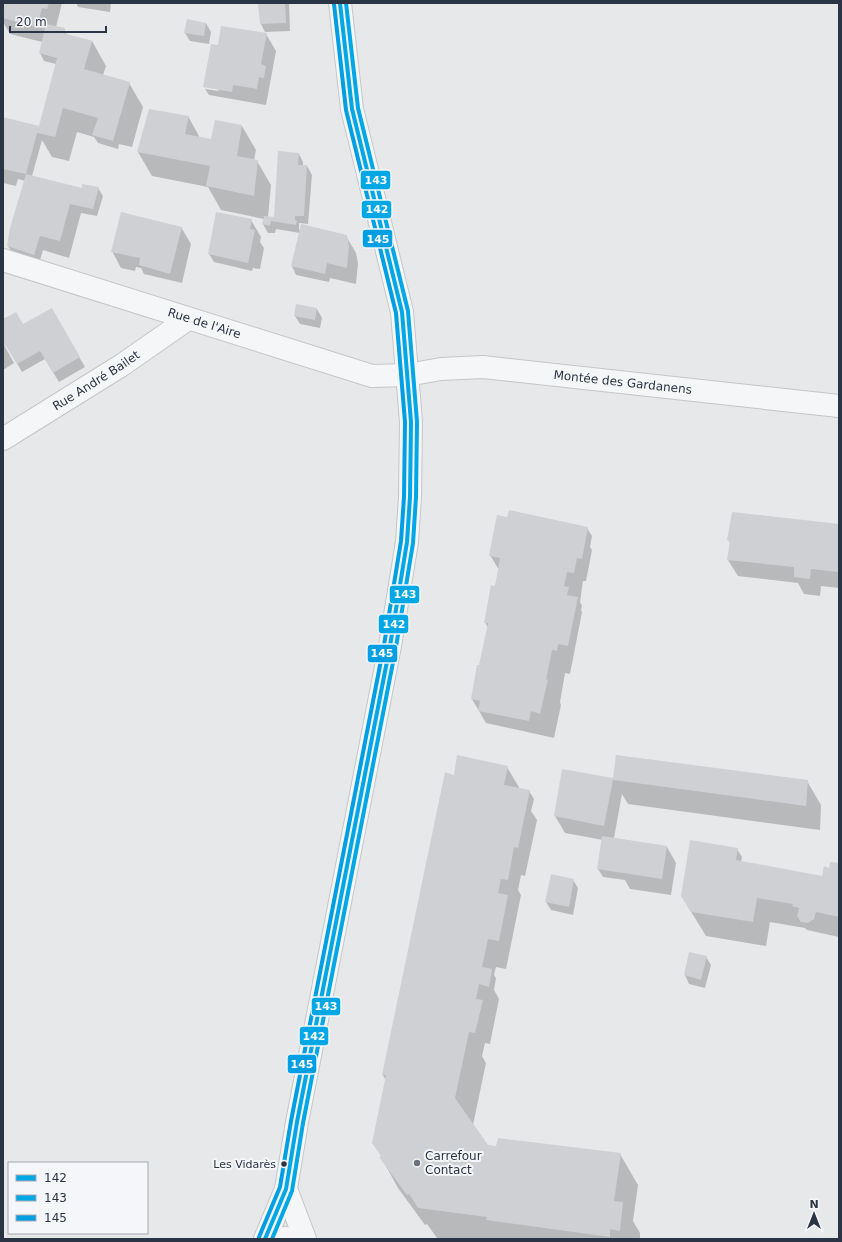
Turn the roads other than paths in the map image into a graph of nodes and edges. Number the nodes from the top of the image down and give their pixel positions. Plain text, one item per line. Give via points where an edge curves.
1 (340, 3) edge
2 (3, 260) edge
3 (188, 318) junction
4 (407, 375) junction
5 (839, 406) edge
6 (3, 439) edge
7 (286, 1189) junction
8 (265, 1239) edge
9 (279, 1239) edge
10 (290, 1239) edge
11 (305, 1239) edge

1 - 4 street via 352,109 402,312
2 - 3 street, Rue de l'Aire
3 - 4 street, Rue de l'Aire via 372,376
3 - 6 street, Rue André Bailet via 122,365
4 - 5 street, Montée des Gardanens via 441,369 483,367
4 - 7 street via 411,422 407,542 390,646
7 - 8 street
7 - 11 street
9 - 10 street

